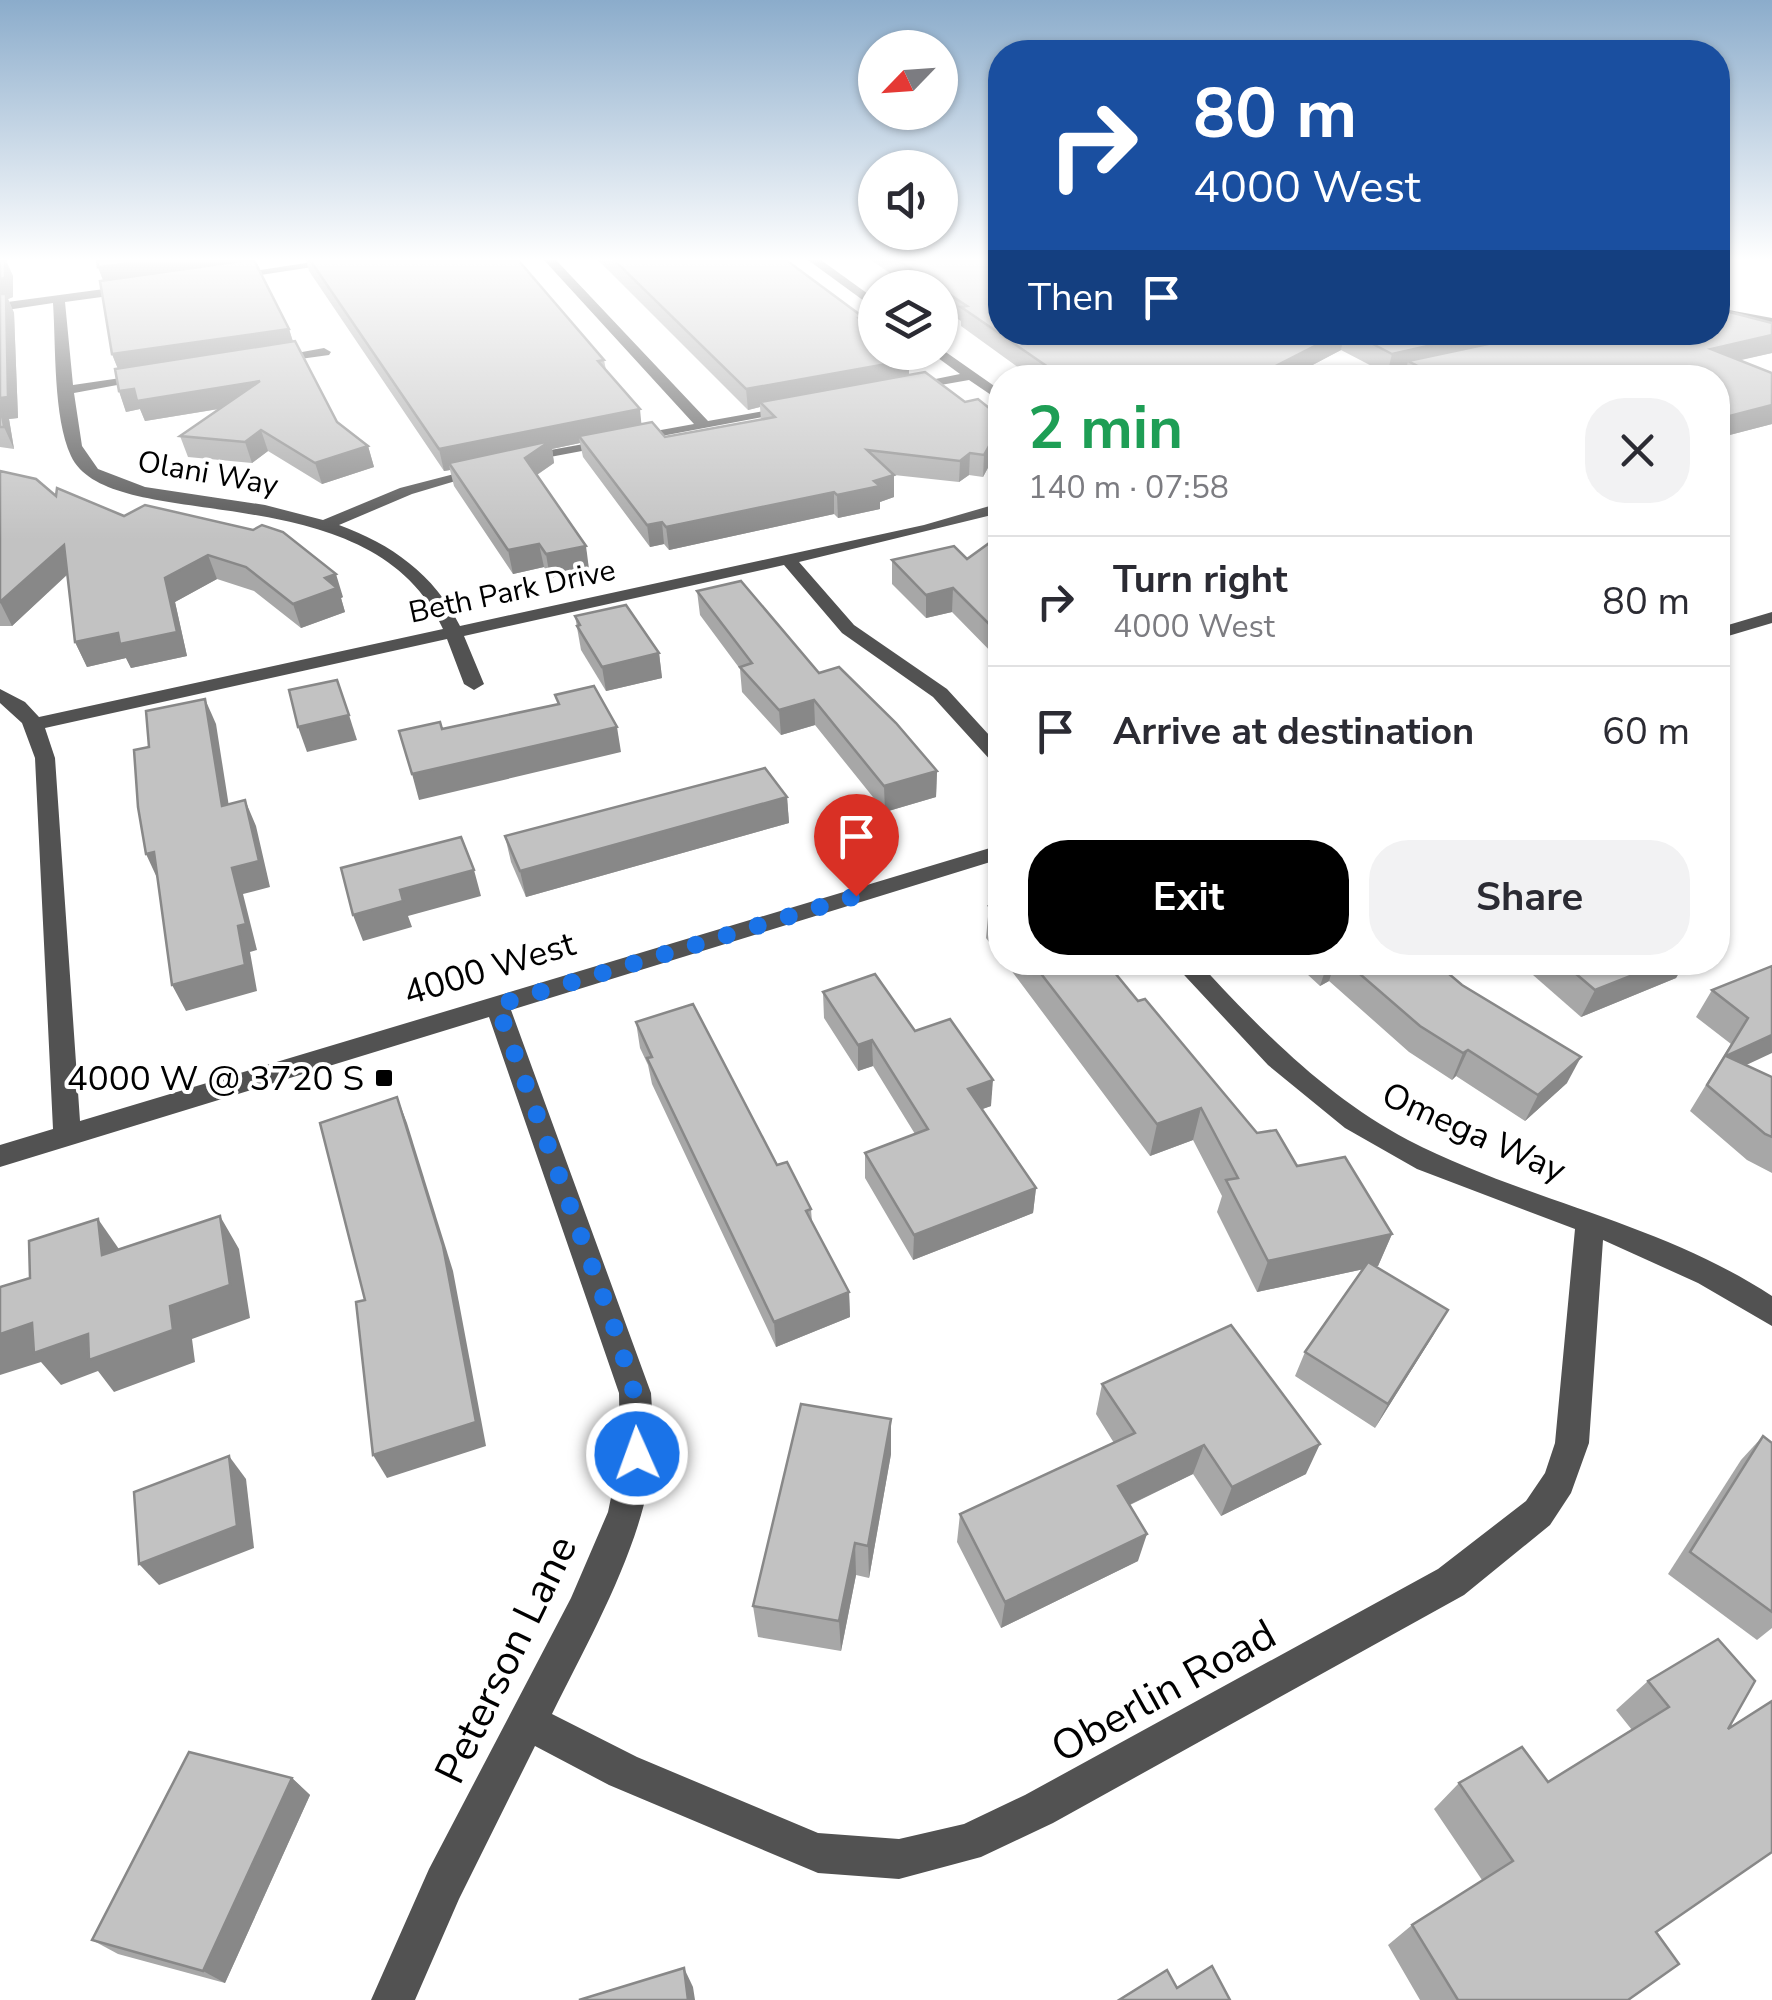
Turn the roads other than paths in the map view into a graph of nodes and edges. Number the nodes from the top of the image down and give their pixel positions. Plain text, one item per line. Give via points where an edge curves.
1 (65, 353) edge
2 (315, 353) edge
3 (637, 353) edge
4 (246, 364) edge
5 (958, 366) edge
6 (167, 375) edge
7 (972, 376) junction
8 (988, 389) edge
9 (69, 390) junction
10 (892, 391) edge
11 (817, 405) edge
12 (704, 426) junction
13 (988, 512) edge
14 (324, 525) junction
15 (788, 560) junction
16 (1772, 618) edge
17 (1730, 630) edge
18 (452, 632) junction
19 (474, 684) dead end
20 (0, 695) edge
21 (35, 724) junction
22 (988, 746) edge
23 (988, 856) edge
24 (1196, 975) edge
25 (497, 1005) junction
26 (67, 1136) junction
27 (0, 1156) edge
28 (1590, 1222) junction
29 (1772, 1313) edge
30 (528, 1722) junction
31 (393, 2000) edge

1 - 9 street, Olani Way
2 - 4 street
3 - 12 street
5 - 7 street
6 - 9 street
7 - 8 street
7 - 10 street
9 - 14 street, Olani Way via 76,454 98,476 148,493 242,505
11 - 12 street
12 - 14 street via 503,464 434,482
13 - 15 street, Beth Park Drive
14 - 18 street, Olani Way via 383,552 419,578
15 - 18 street, Beth Park Drive
15 - 22 street via 848,629 940,693
16 - 17 street
18 - 19 street, Olani Way
18 - 21 street, Beth Park Drive
20 - 21 street
21 - 26 street via 45,758
23 - 25 street, 4000 West
24 - 28 street, Omega Way via 1292,1074 1386,1140
25 - 26 street, 4000 West
25 - 30 street, Peterson Lane via 617,1335 634,1392 637,1439 625,1512
26 - 27 street, 4000 West
28 - 29 street, Omega Way via 1684,1258
28 - 30 street, Oberlin Road via 1572,1443 1559,1482 1538,1512 1451,1582 1039,1810 966,1843 900,1859 818,1853
30 - 31 street, Peterson Lane

